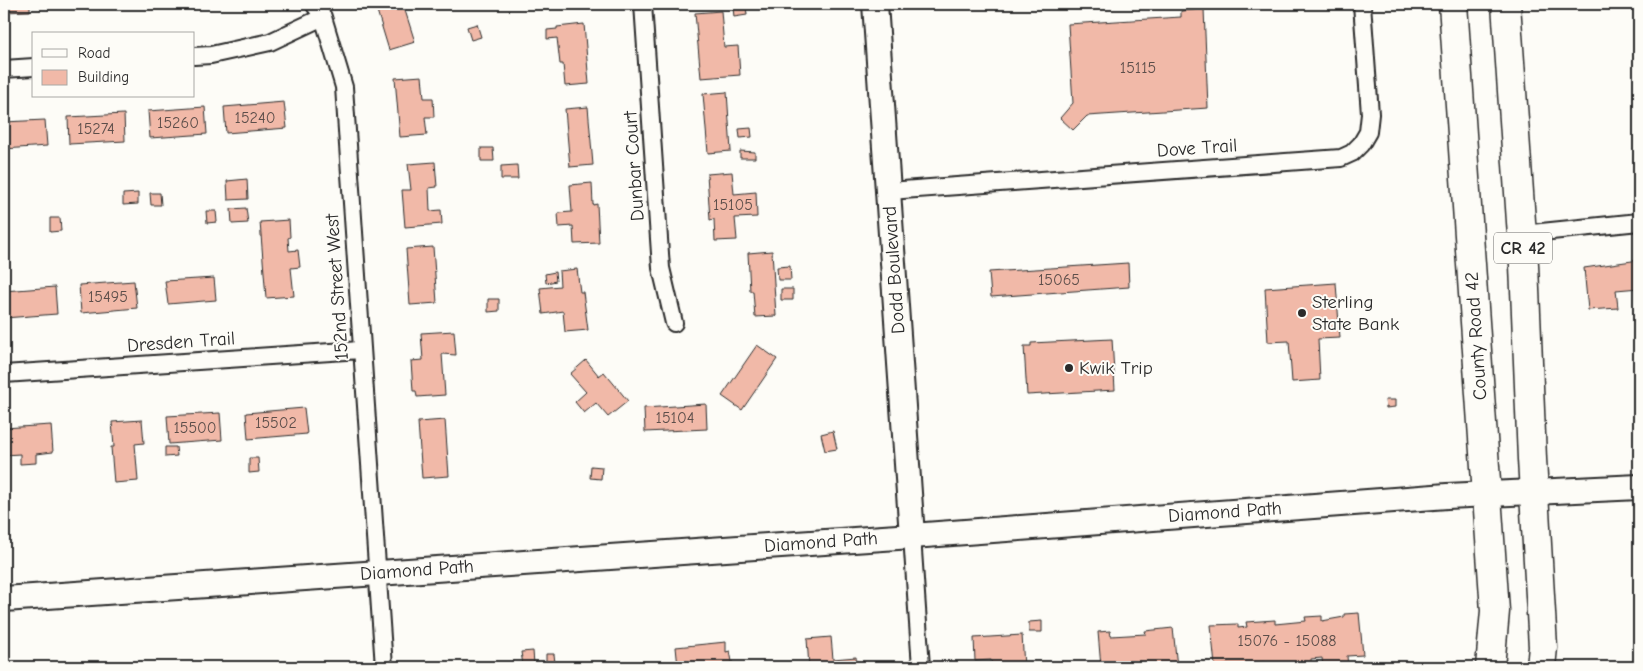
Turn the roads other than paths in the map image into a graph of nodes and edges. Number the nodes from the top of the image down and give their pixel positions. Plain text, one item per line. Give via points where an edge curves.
1 (643, 4) edge
2 (875, 4) edge
3 (1362, 4) edge
4 (1453, 4) edge
5 (1506, 4) edge
6 (318, 10) edge
7 (195, 56) edge
8 (32, 67) edge
9 (4, 69) edge
10 (889, 191) junction
11 (1639, 222) edge
12 (1522, 234) junction
13 (674, 323) dead end
14 (361, 350) junction
15 (4, 374) edge
16 (1639, 487) edge
17 (1534, 492) junction
18 (1487, 494) junction
19 (912, 536) junction
20 (377, 573) junction
21 (4, 599) edge
22 (384, 667) edge
23 (921, 667) edge
24 (1490, 667) edge
25 (1541, 667) edge

1 - 13 street, Dunbar Court via 660,268
2 - 10 street, Dodd Boulevard
3 - 10 street, Dove Trail via 1370,114 1368,132 1352,153 1341,158
4 - 18 highway, County Road 42 / CR 42
5 - 12 highway, CR 42
6 - 7 street via 270,42
6 - 14 street, 152nd Street West via 344,86
8 - 9 street
10 - 19 street, Dodd Boulevard
11 - 12 street
12 - 17 highway, CR 42
14 - 15 street, Dresden Trail
14 - 20 street, 152nd Street West
16 - 17 street, Diamond Path
17 - 18 street, Diamond Path
17 - 25 highway, CR 42 via 1543,647
18 - 19 street, Diamond Path
18 - 24 highway, County Road 42 / CR 42 via 1495,610
19 - 20 street, Diamond Path
19 - 23 street
20 - 21 street, Diamond Path
20 - 22 street, 152nd Street West

